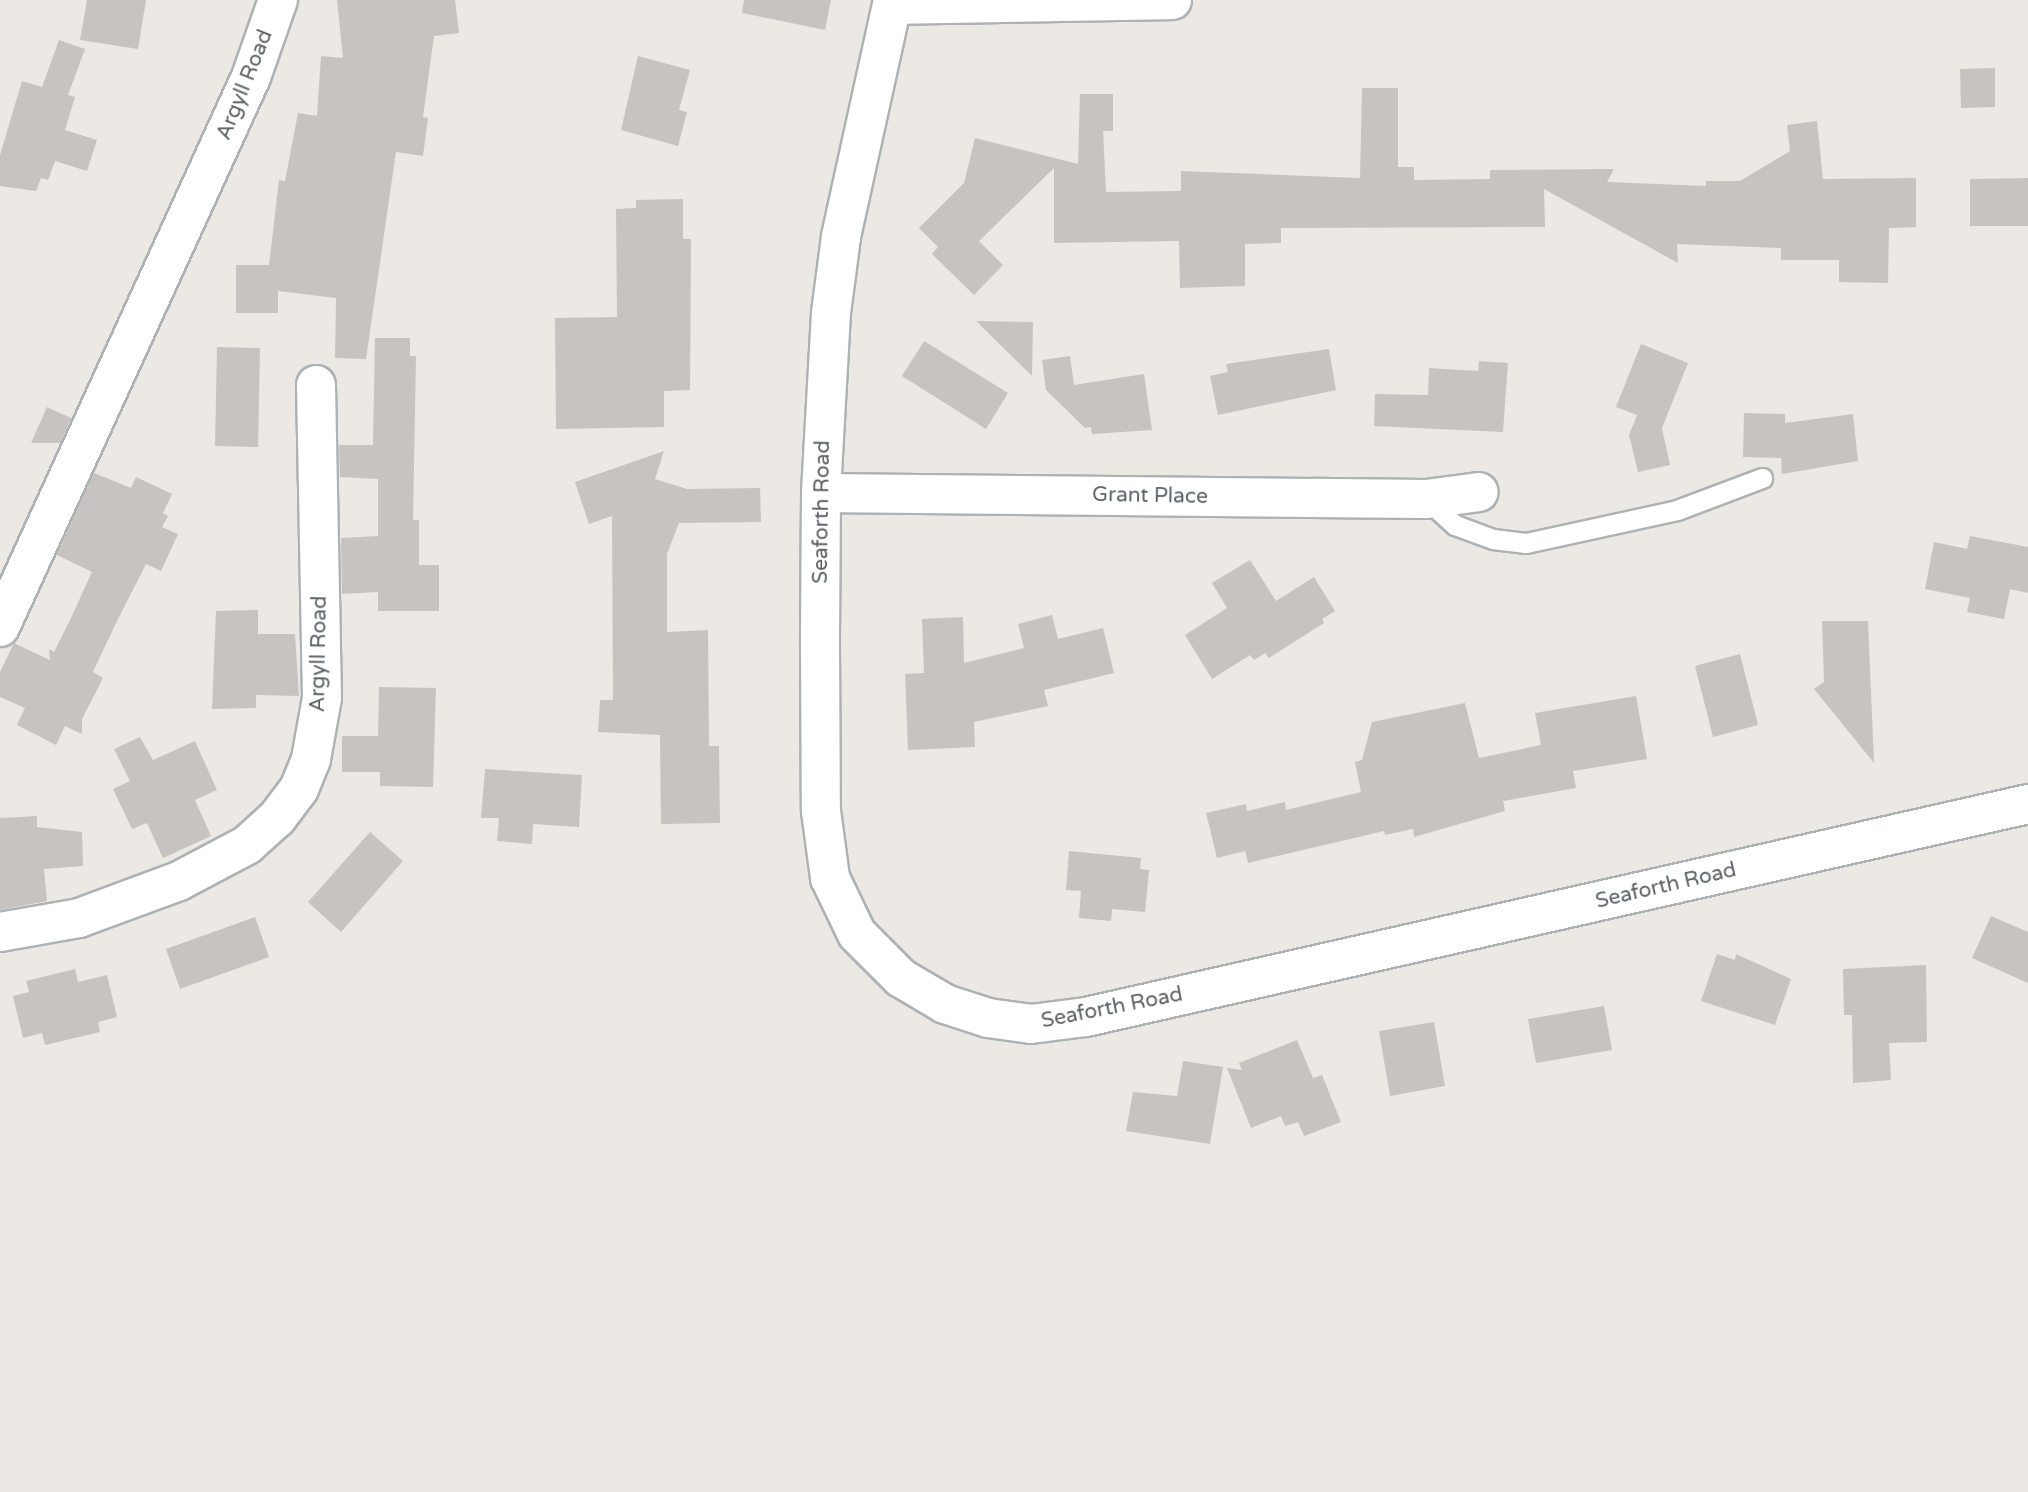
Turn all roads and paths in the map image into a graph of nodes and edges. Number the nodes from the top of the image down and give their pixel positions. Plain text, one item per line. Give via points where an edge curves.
1 (278, 0) edge
2 (1172, 0) edge
3 (893, 2) edge
4 (316, 385) dead end
5 (1762, 478) dead end
6 (1479, 492) dead end
7 (821, 493) junction
8 (1426, 499) junction
9 (0, 627) edge
10 (2028, 804) edge
11 (0, 932) edge

1 - 9 street, Argyll Road via 251,77
2 - 3 street
3 - 7 street, Seaforth Road via 841,237 829,339
4 - 11 street, Argyll Road via 321,698 311,759 299,789 277,818 247,845 179,881 79,918
5 - 8 lane via 1677,510 1525,543 1493,539 1455,525
6 - 8 street, Grant Place
7 - 8 street, Grant Place
7 - 10 street, Seaforth Road via 821,811 830,878 857,934 901,978 945,1004 988,1018 1031,1024 1086,1017

